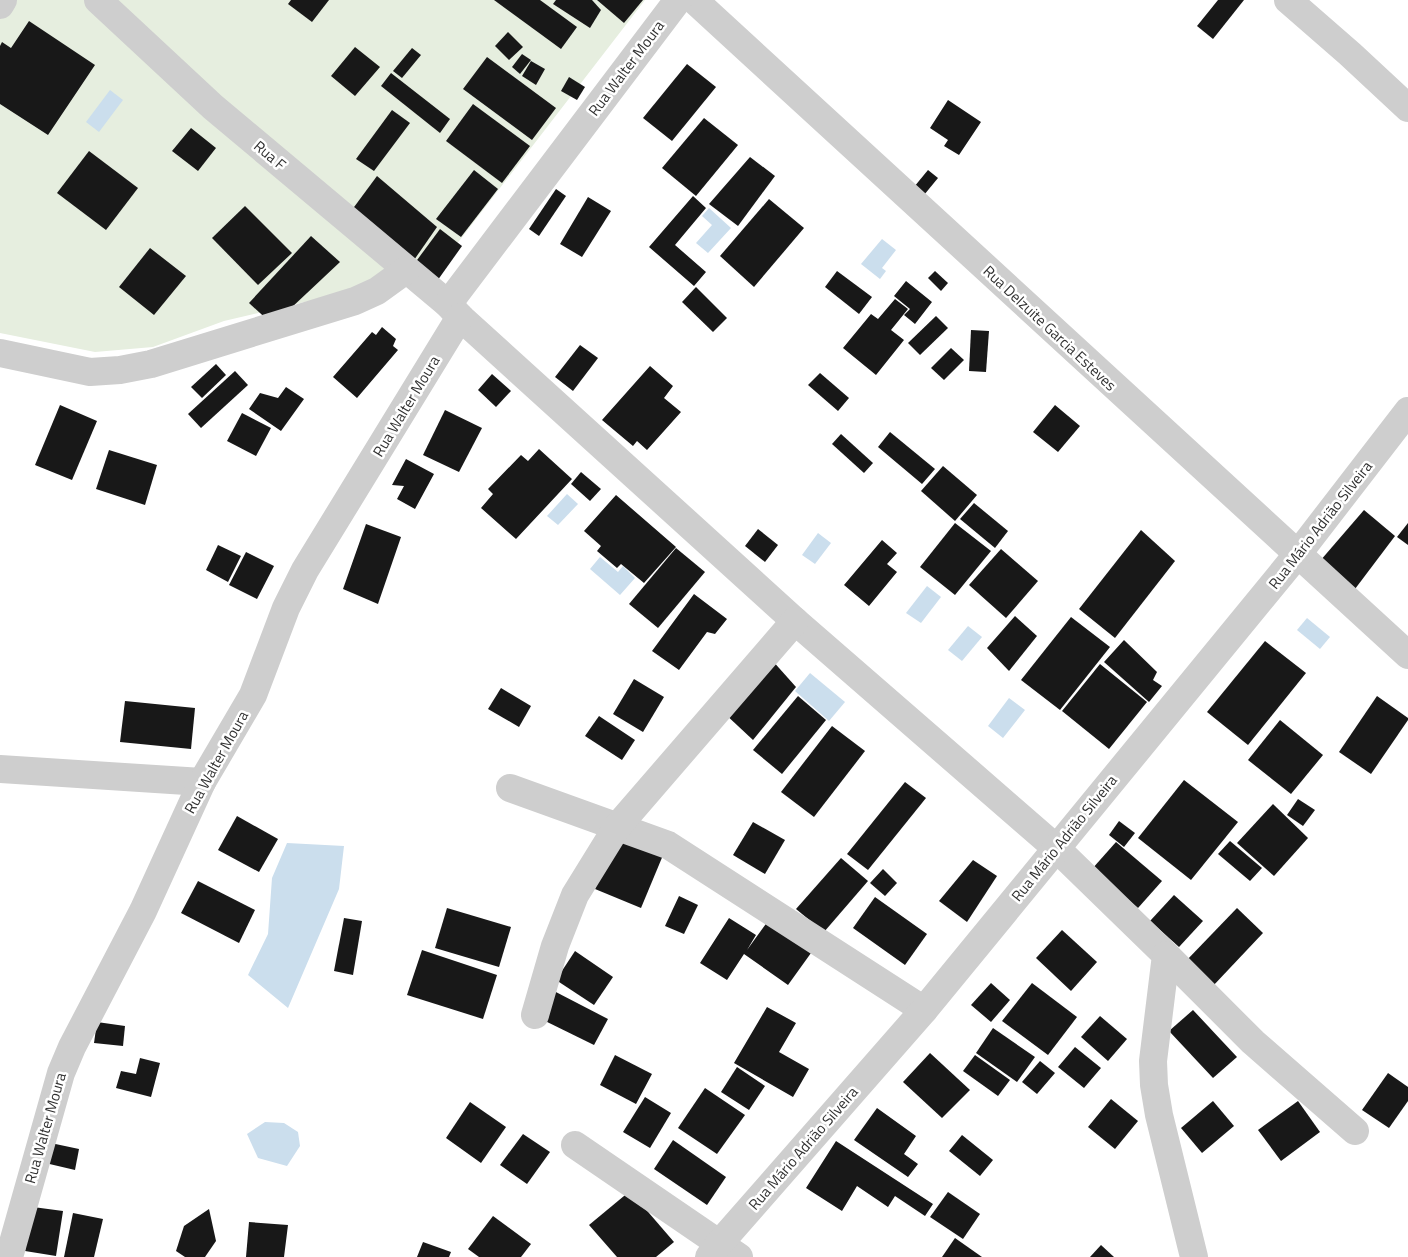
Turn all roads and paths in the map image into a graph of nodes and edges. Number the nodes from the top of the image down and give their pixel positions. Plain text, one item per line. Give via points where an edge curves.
1 (3, 0) edge
2 (98, 0) edge
3 (678, 0) edge
4 (694, 0) edge
5 (1288, 0) edge
6 (0, 5) edge
7 (1408, 108) edge
8 (406, 270) junction
9 (454, 310) junction
10 (0, 353) edge
11 (1408, 411) edge
12 (1297, 555) junction
13 (795, 622) junction
14 (1408, 656) edge
15 (0, 769) edge
16 (202, 782) junction
17 (510, 788) dead end
18 (617, 827) junction
19 (1056, 848) junction
20 (1166, 955) junction
21 (924, 1010) junction
22 (535, 1015) dead end
23 (1355, 1131) dead end
24 (575, 1145) dead end
25 (722, 1253) edge
26 (9, 1257) edge
27 (1194, 1257) edge

1 - 6 street
2 - 8 street, Rua F via 213,107
3 - 9 street, Rua Walter Moura
4 - 12 street, Rua Delzuite Garcia Esteves
5 - 7 street
8 - 9 street, Rua F
8 - 10 street via 377,291 355,301 152,364 90,372
9 - 13 street, Rua F
9 - 16 street, Rua Walter Moura via 305,570 286,608 253,695
11 - 12 street, Rua Mário Adrião Silveira
12 - 14 street, Rua Delzuite Garcia Esteves
12 - 19 street, Rua Mário Adrião Silveira
13 - 18 street
13 - 19 street, Rua F
15 - 16 street
16 - 26 street, Rua Walter Moura via 143,911 61,1073
17 - 18 street
18 - 21 street via 668,845
18 - 22 street via 576,895 554,946
19 - 20 street, Rua F
19 - 21 street, Rua Mário Adrião Silveira
20 - 23 street, Rua F via 1252,1042
20 - 27 street via 1153,1061 1154,1085 1158,1115
21 - 25 street, Rua Mário Adrião Silveira
24 - 25 street

